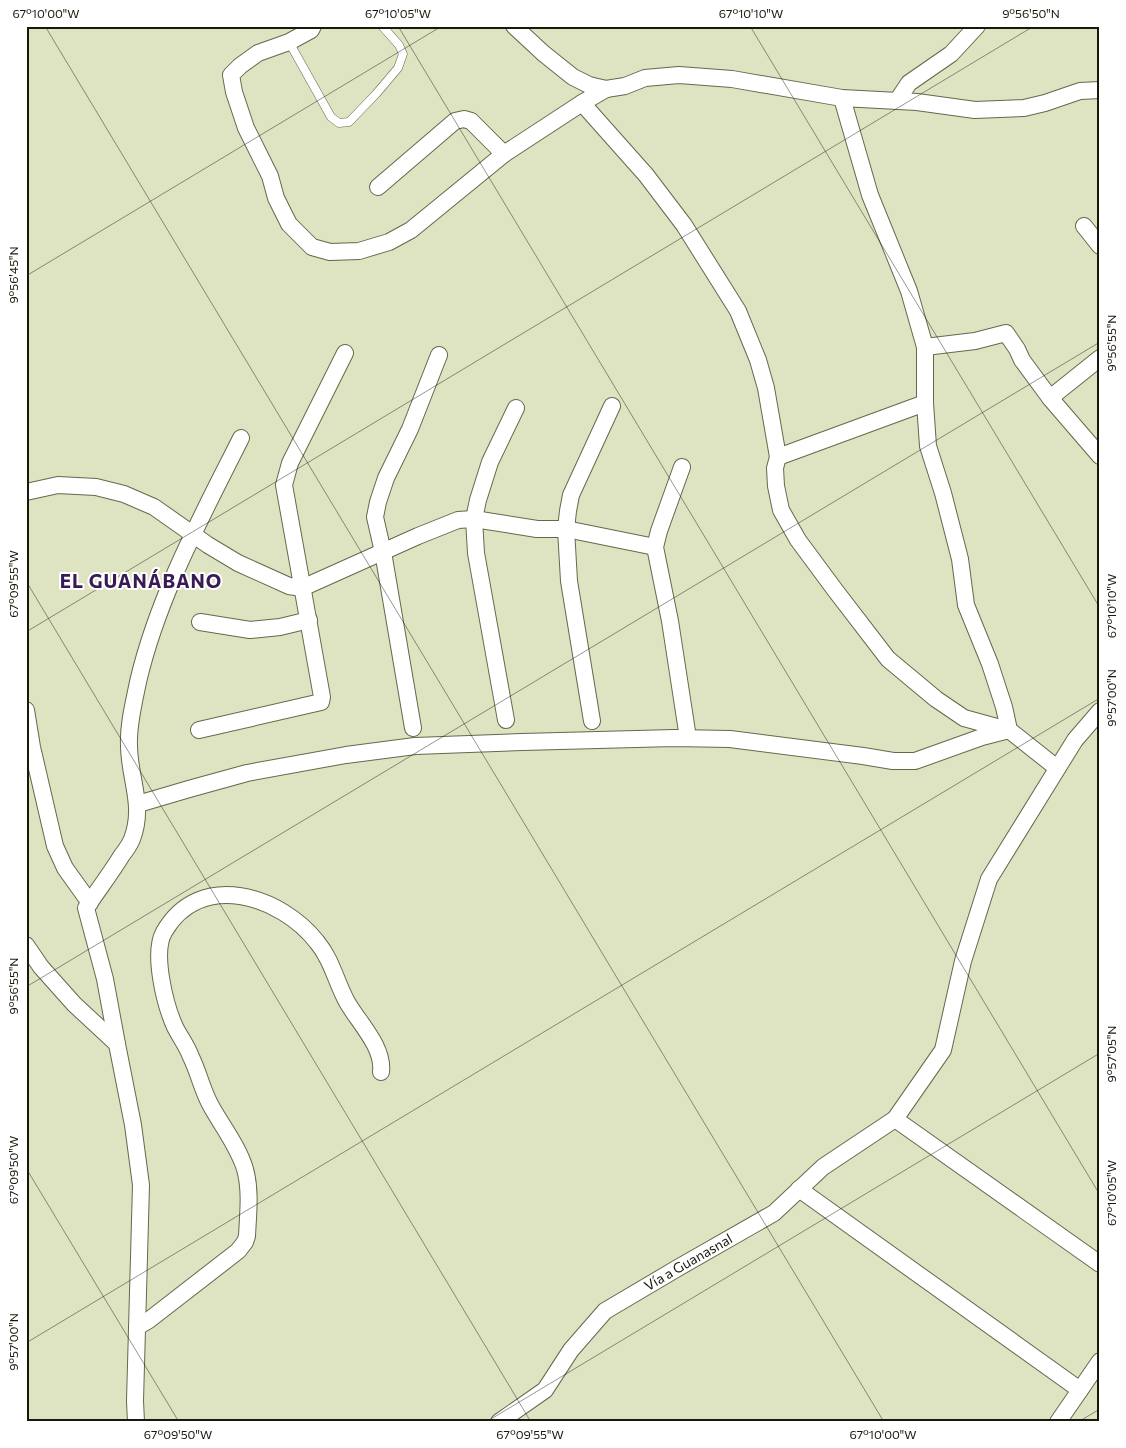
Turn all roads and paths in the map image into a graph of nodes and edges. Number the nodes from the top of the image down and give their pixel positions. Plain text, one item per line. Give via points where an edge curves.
1 (313, 26) edge
2 (382, 26) edge
3 (514, 26) edge
4 (977, 26) edge
5 (289, 42) junction
6 (606, 90) junction
7 (1100, 90) edge
8 (842, 98) junction
9 (897, 101) junction
10 (582, 103) junction
11 (504, 154) junction
12 (378, 187) dead end
13 (1084, 226) dead end
14 (1100, 246) edge
15 (925, 347) junction
16 (345, 353) dead end
17 (439, 355) dead end
18 (1100, 358) edge
19 (1050, 398) junction
20 (925, 402) junction
21 (612, 406) dead end
22 (516, 408) dead end
23 (241, 438) dead end
24 (1100, 456) edge
25 (778, 457) junction
26 (682, 467) dead end
27 (26, 492) edge
28 (474, 519) junction
29 (566, 529) junction
30 (193, 535) junction
31 (655, 547) junction
32 (383, 552) junction
33 (302, 588) junction
34 (309, 620) junction
35 (200, 622) dead end
36 (26, 710) edge
37 (1100, 711) edge
38 (506, 720) dead end
39 (592, 722) dead end
40 (413, 728) dead end
41 (199, 730) dead end
42 (1009, 730) junction
43 (688, 738) junction
44 (1057, 768) junction
45 (138, 804) junction
46 (90, 903) junction
47 (26, 945) edge
48 (118, 1044) junction
49 (381, 1072) dead end
50 (895, 1119) junction
51 (799, 1189) junction
52 (1100, 1264) edge
53 (137, 1327) junction
54 (1100, 1362) edge
55 (1080, 1390) junction
56 (136, 1422) edge
57 (500, 1422) edge
58 (1058, 1422) edge

1 - 5 street
2 - 5 lane via 403,54 398,68 349,122 339,123 331,117
3 - 6 street via 573,77
4 - 9 street via 951,54 909,83
5 - 11 street via 258,53 231,74 246,128 270,176 276,198 289,224 312,247 330,252 359,251 389,242 411,230
6 - 8 street via 645,78 679,75 732,79
6 - 10 street
7 - 9 street via 1080,91 1024,108 975,110
8 - 9 street
8 - 15 street via 870,195 909,291
10 - 11 street
10 - 25 street via 646,175 684,225 738,312 766,388
11 - 12 street via 471,121 454,121
13 - 14 street
15 - 19 street via 975,341 1006,333
15 - 20 street
16 - 33 street via 290,463 284,485
17 - 32 street via 378,502 375,517
18 - 19 street
19 - 24 street
20 - 25 street
20 - 42 street via 928,446 960,559 966,605 990,664
21 - 29 street via 572,495
22 - 28 street via 490,462
23 - 30 street
25 - 42 street via 776,486 781,510 798,540 888,659 964,718
26 - 31 street
27 - 30 street via 58,485 96,486 154,507
28 - 29 street via 537,529
28 - 32 street via 458,520
28 - 38 street via 476,553
29 - 31 street
29 - 39 street via 569,581
30 - 33 street via 238,563 289,586
30 - 45 street via 161,607 138,681 128,747
31 - 43 street
32 - 33 street
32 - 40 street
33 - 34 street
34 - 35 street via 250,630
34 - 41 street via 322,697 320,702
36 - 46 street via 55,846 65,868
37 - 44 street
42 - 43 street via 974,739 915,762 730,739
42 - 44 street
43 - 45 street via 415,746 247,773
44 - 50 street via 989,879 963,961 942,1050
45 - 46 street via 132,840
46 - 48 street via 86,908
47 - 48 street via 74,1004
48 - 53 street via 141,1185
49 - 53 street via 379,1052 348,1003 330,960 317,942 288,914 262,901 228,894 199,900 177,915 165,931 158,953 164,989 175,1026 191,1055 206,1096 244,1167 249,1189 247,1236 242,1247
50 - 51 street, Vía a Guanasnal via 823,1167
50 - 52 street
51 - 55 street
51 - 57 street, Vía a Guanasnal via 774,1213 605,1311 571,1350 545,1390
53 - 56 street
54 - 55 street
55 - 58 street

